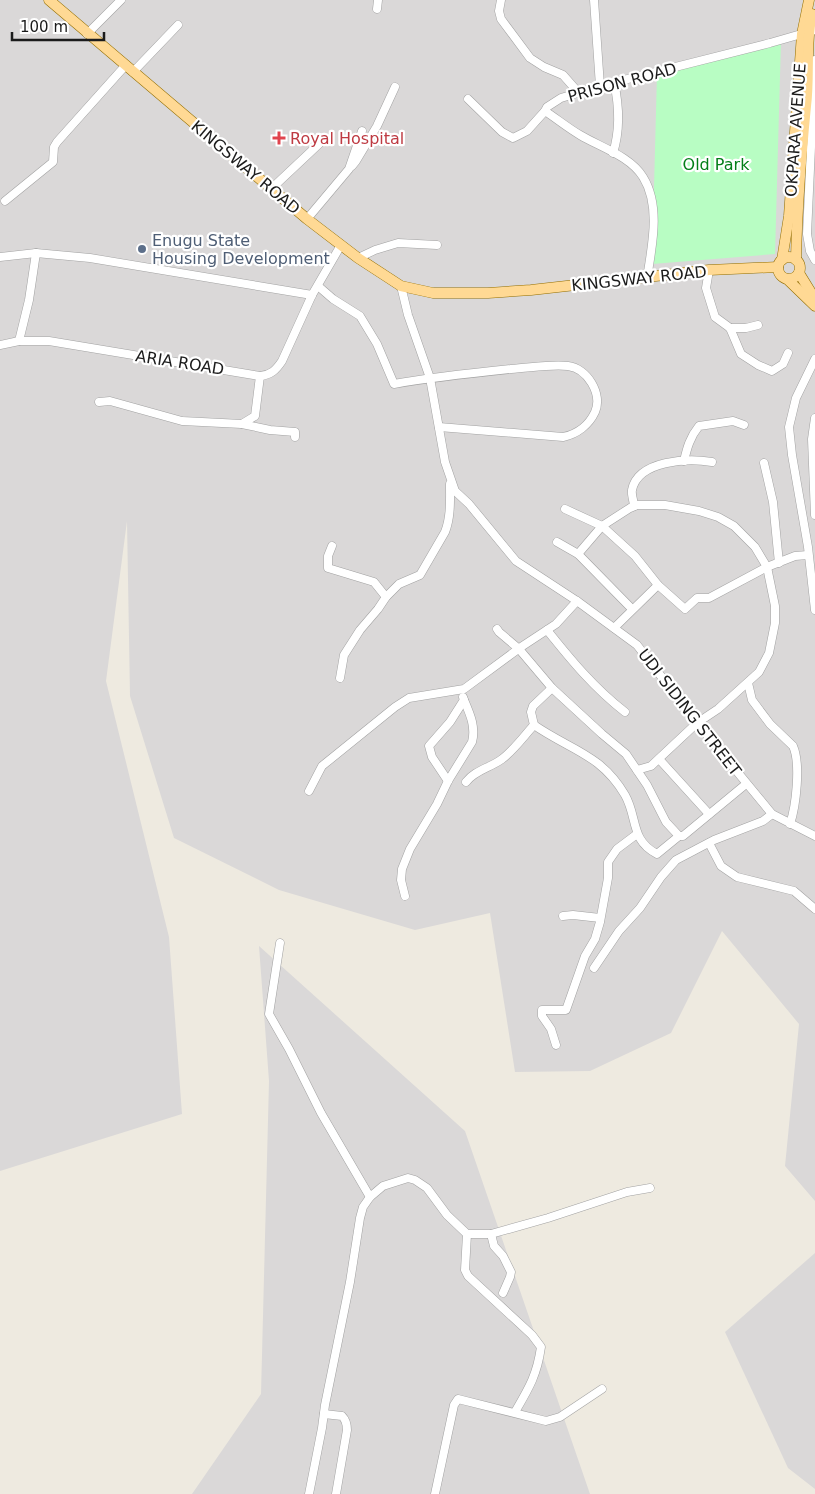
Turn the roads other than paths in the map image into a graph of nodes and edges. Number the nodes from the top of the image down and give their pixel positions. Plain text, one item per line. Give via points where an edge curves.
1 (49, 0) edge
2 (121, 0) edge
3 (378, 0) edge
4 (500, 0) edge
5 (594, 0) edge
6 (809, 0) edge
7 (815, 3) edge
8 (377, 9) dead end
9 (178, 25) dead end
10 (809, 32) edge
11 (87, 34) junction
12 (815, 60) edge
13 (129, 69) junction
14 (614, 82) junction
15 (600, 86) junction
16 (395, 87) dead end
17 (578, 92) junction
18 (468, 99) dead end
19 (811, 107) edge
20 (545, 111) junction
21 (362, 131) dead end
22 (320, 143) dead end
23 (613, 153) junction
24 (348, 169) junction
25 (804, 183) edge
26 (271, 189) junction
27 (5, 201) dead end
28 (307, 219) junction
29 (341, 245) junction
30 (437, 245) dead end
31 (36, 253) junction
32 (0, 257) edge
33 (358, 258) junction
34 (796, 260) junction
35 (815, 260) edge
36 (709, 270) junction
37 (782, 270) junction
38 (799, 273) junction
39 (648, 278) junction
40 (318, 286) junction
41 (401, 286) junction
42 (312, 295) junction
43 (815, 299) edge
44 (815, 306) edge
45 (758, 324) dead end
46 (730, 328) junction
47 (19, 341) junction
48 (0, 346) edge
49 (788, 353) dead end
50 (815, 359) edge
51 (260, 376) junction
52 (430, 378) junction
53 (99, 402) dead end
54 (815, 418) edge
55 (242, 424) junction
56 (744, 425) dead end
57 (439, 427) junction
58 (295, 437) dead end
59 (684, 461) junction
60 (712, 462) dead end
61 (764, 463) dead end
62 (450, 482) junction
63 (814, 491) edge
64 (634, 506) junction
65 (565, 509) dead end
66 (815, 515) edge
67 (602, 526) junction
68 (557, 542) dead end
69 (332, 546) dead end
70 (578, 554) junction
71 (808, 555) junction
72 (780, 563) junction
73 (767, 567) junction
74 (658, 585) junction
75 (386, 596) junction
76 (577, 601) junction
77 (632, 609) junction
78 (815, 610) edge
79 (614, 628) junction
80 (497, 629) dead end
81 (547, 630) junction
82 (519, 650) junction
83 (340, 678) dead end
84 (748, 683) junction
85 (552, 688) junction
86 (460, 691) junction
87 (464, 700) junction
88 (625, 712) dead end
89 (697, 723) junction
90 (534, 725) junction
91 (659, 759) junction
92 (638, 770) junction
93 (448, 781) junction
94 (466, 782) dead end
95 (746, 784) junction
96 (309, 791) dead end
97 (709, 814) junction
98 (772, 814) junction
99 (790, 824) junction
100 (637, 834) junction
101 (678, 836) junction
102 (815, 836) edge
103 (709, 843) junction
104 (666, 846) junction
105 (676, 860) junction
106 (405, 896) dead end
107 (815, 909) edge
108 (564, 916) dead end
109 (600, 918) junction
110 (280, 943) dead end
111 (594, 968) dead end
112 (556, 1045) dead end
113 (650, 1188) dead end
114 (370, 1197) junction
115 (468, 1234) junction
116 (491, 1234) junction
117 (503, 1293) dead end
118 (602, 1389) dead end
119 (515, 1412) junction
120 (324, 1414) junction
121 (309, 1494) edge
122 (336, 1494) edge
123 (435, 1494) edge

1 - 11 main road, KINGSWAY ROAD
2 - 11 street
3 - 8 street
4 - 17 street via 501,19 530,58 563,75
5 - 15 street
6 - 10 main road, OKPARA AVENUE
7 - 10 main road, OKPARA AVENUE
9 - 13 street
10 - 14 street, PRISON ROAD
10 - 19 main road, OKPARA AVENUE
10 - 25 main road, OKPARA AVENUE
11 - 13 main road, KINGSWAY ROAD
12 - 19 street
13 - 26 main road, KINGSWAY ROAD
13 - 27 street via 57,142 53,162
14 - 15 street, PRISON ROAD
14 - 23 street via 618,124
15 - 17 street, PRISON ROAD
16 - 24 street via 377,126
17 - 20 street, PRISON ROAD via 556,100
18 - 20 street, PRISON ROAD via 502,132 514,138 526,131
19 - 25 main road, OKPARA AVENUE via 802,135
20 - 23 street
21 - 24 street
22 - 26 street
23 - 39 street via 635,167 648,192 653,218
24 - 28 street
25 - 34 main road, OKPARA AVENUE
25 - 35 street via 807,241
25 - 37 main road, OKPARA AVENUE via 787,236
26 - 28 main road, KINGSWAY ROAD
28 - 29 main road, KINGSWAY ROAD
29 - 33 main road, KINGSWAY ROAD
29 - 40 street
30 - 33 street via 398,243
31 - 32 street
31 - 42 street via 90,258
31 - 47 street
33 - 41 main road, KINGSWAY ROAD
34 - 37 main road via 789,257
34 - 38 main road, OKPARA AVENUE via 800,266
36 - 37 main road, KINGSWAY ROAD
36 - 39 main road, KINGSWAY ROAD
36 - 46 street via 706,288 715,317
37 - 38 main road via 794,278
37 - 44 main road
38 - 43 main road, OKPARA AVENUE
39 - 41 main road, KINGSWAY ROAD via 488,293 433,293
40 - 42 street
40 - 52 street via 360,316 377,344 394,384
41 - 52 street, UDI SIDING STREET
42 - 51 street via 282,361 271,373
45 - 46 street
46 - 49 street via 741,354 765,368 772,371 783,364
47 - 48 street, ARIA ROAD
47 - 51 street, ARIA ROAD via 49,341
50 - 71 street via 796,398 790,427
51 - 55 street via 255,416
52 - 57 street, UDI SIDING STREET
52 - 57 street via 538,367 575,367 585,372 597,402 596,411 579,431 563,437
53 - 55 street via 110,401 182,421
54 - 63 street via 812,439
55 - 58 street via 295,432
56 - 59 street via 733,421 699,426 692,435
57 - 62 street, UDI SIDING STREET
59 - 60 street
59 - 64 street via 651,467 638,476 631,490
61 - 72 street via 773,502
62 - 75 street via 450,511 445,532 420,575 399,584
62 - 76 street, UDI SIDING STREET via 460,498 469,504 516,561
63 - 66 street
64 - 67 street
64 - 73 street via 679,506 718,518 745,536
65 - 67 street
67 - 70 street
67 - 74 street via 635,556
68 - 70 street
69 - 75 street via 328,568 374,582
70 - 77 street
71 - 72 street via 795,556
71 - 78 street
72 - 73 street
73 - 74 street via 709,598 697,598 685,609
73 - 84 street via 775,606 773,643 759,672
74 - 77 street
75 - 83 street via 344,654
76 - 79 street, UDI SIDING STREET
76 - 81 street
77 - 79 street
79 - 89 street, UDI SIDING STREET via 637,645
80 - 82 street
81 - 82 street
81 - 88 street via 582,674
82 - 85 street
82 - 86 street
84 - 89 street
84 - 99 street via 752,700 795,751 797,775
85 - 90 street via 531,712
85 - 92 street via 626,754
86 - 87 street
86 - 96 street via 409,698 395,707 322,766
87 - 93 street via 473,736
87 - 93 street via 429,746 432,757
89 - 91 street
89 - 95 street, UDI SIDING STREET
90 - 94 street via 502,759 478,771
90 - 100 street via 585,754 609,772 629,803
91 - 92 street
91 - 97 street
92 - 101 street via 666,822
93 - 106 street via 402,869
95 - 97 street
95 - 98 street, UDI SIDING STREET
97 - 101 street via 683,836
98 - 99 street, UDI SIDING STREET
98 - 103 street via 752,826
99 - 102 street, UDI SIDING STREET
100 - 104 street via 657,854
100 - 109 street via 617,849 608,862
101 - 104 street
103 - 105 street
103 - 107 street via 721,866 737,878 794,891
104 - 105 street
105 - 111 street
108 - 109 street
109 - 112 street via 595,939 585,956 566,1010 542,1010
110 - 114 street via 269,1014
113 - 116 street
114 - 115 street via 383,1186 408,1178 415,1180 427,1188
114 - 120 street via 360,1218
115 - 116 street
115 - 119 street via 465,1270 468,1276 541,1346 537,1372
116 - 117 street via 494,1246 511,1272
118 - 119 street via 551,1420
119 - 123 street via 458,1399 455,1401
120 - 121 street
120 - 122 street via 346,1419

